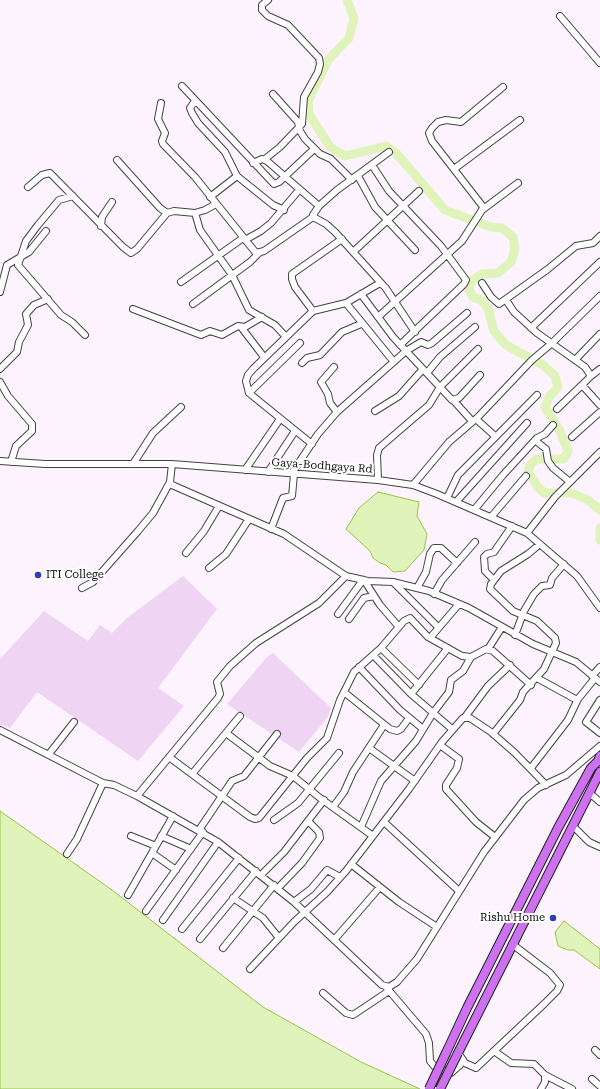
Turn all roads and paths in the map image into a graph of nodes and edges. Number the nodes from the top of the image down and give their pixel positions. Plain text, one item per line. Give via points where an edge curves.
1 (268, 0) edge
2 (560, 16) dead end
3 (600, 63) edge
4 (182, 86) dead end
5 (503, 87) dead end
6 (273, 94) dead end
7 (195, 101) junction
8 (162, 103) dead end
9 (520, 120) dead end
10 (300, 127) junction
11 (314, 149) junction
12 (389, 152) dead end
13 (264, 159) junction
14 (117, 160) dead end
15 (253, 163) junction
16 (372, 165) junction
17 (454, 169) junction
18 (237, 176) junction
19 (358, 176) junction
20 (284, 177) junction
21 (352, 180) junction
22 (518, 183) dead end
23 (28, 187) dead end
24 (299, 190) junction
25 (419, 190) dead end
26 (73, 196) junction
27 (210, 197) junction
28 (112, 202) dead end
29 (216, 204) junction
30 (319, 206) junction
31 (402, 206) junction
32 (484, 208) junction
33 (284, 210) junction
34 (167, 213) junction
35 (195, 213) junction
36 (313, 217) junction
37 (387, 219) junction
38 (101, 226) junction
39 (46, 231) dead end
40 (600, 236) edge
41 (244, 239) junction
42 (342, 239) junction
43 (415, 250) dead end
44 (353, 252) junction
45 (258, 254) junction
46 (447, 254) junction
47 (218, 255) junction
48 (22, 257) junction
49 (600, 262) edge
50 (232, 275) junction
51 (181, 282) dead end
52 (482, 283) dead end
53 (382, 284) junction
54 (0, 292) edge
55 (361, 294) junction
56 (600, 296) edge
57 (48, 298) junction
58 (506, 300) junction
59 (346, 303) junction
60 (394, 303) junction
61 (194, 304) dead end
62 (133, 309) dead end
63 (313, 311) junction
64 (467, 313) dead end
65 (262, 317) junction
66 (378, 317) junction
67 (361, 324) junction
68 (241, 327) junction
69 (475, 327) dead end
70 (531, 328) junction
71 (415, 332) junction
72 (600, 334) edge
73 (86, 335) dead end
74 (286, 337) junction
75 (300, 343) dead end
76 (551, 344) junction
77 (400, 345) junction
78 (478, 349) dead end
79 (406, 352) junction
80 (264, 357) junction
81 (575, 360) junction
82 (394, 362) junction
83 (302, 363) dead end
84 (2, 364) edge
85 (334, 367) dead end
86 (600, 369) edge
87 (425, 371) junction
88 (480, 375) dead end
89 (591, 376) junction
90 (582, 385) junction
91 (1, 386) edge
92 (440, 387) junction
93 (250, 393) junction
94 (536, 395) dead end
95 (454, 401) junction
96 (600, 405) edge
97 (181, 407) dead end
98 (557, 409) dead end
99 (375, 411) dead end
100 (337, 412) junction
101 (600, 412) edge
102 (280, 419) junction
103 (474, 420) junction
104 (526, 423) dead end
105 (553, 425) dead end
106 (296, 431) junction
107 (495, 436) junction
108 (572, 437) dead end
109 (536, 441) junction
110 (312, 444) junction
111 (600, 452) edge
112 (0, 461) edge
113 (11, 462) junction
114 (133, 464) junction
115 (172, 464) junction
116 (245, 470) junction
117 (268, 472) junction
118 (293, 474) junction
119 (526, 476) dead end
120 (378, 480) junction
121 (170, 482) junction
122 (570, 482) junction
123 (413, 485) junction
124 (447, 498) junction
125 (456, 502) junction
126 (219, 506) junction
127 (474, 510) junction
128 (491, 517) junction
129 (249, 519) junction
130 (512, 526) junction
131 (271, 529) junction
132 (527, 533) junction
133 (475, 542) dead end
134 (540, 544) junction
135 (186, 553) dead end
136 (457, 562) junction
137 (564, 564) junction
138 (209, 568) dead end
139 (346, 576) junction
140 (364, 580) junction
141 (494, 580) junction
142 (393, 582) junction
143 (82, 588) dead end
144 (417, 588) junction
145 (434, 594) junction
146 (374, 596) junction
147 (459, 604) junction
148 (600, 607) edge
149 (338, 614) dead end
150 (522, 615) junction
151 (349, 620) dead end
152 (399, 627) junction
153 (438, 627) junction
154 (502, 627) junction
155 (516, 635) junction
156 (430, 638) junction
157 (381, 648) junction
158 (448, 648) junction
159 (488, 649) junction
160 (553, 652) junction
161 (373, 655) junction
162 (471, 657) junction
163 (510, 665) junction
164 (600, 666) edge
165 (359, 667) junction
166 (537, 678) junction
167 (596, 679) edge
168 (419, 685) junction
169 (531, 685) junction
170 (344, 692) junction
171 (411, 694) junction
172 (577, 700) junction
173 (600, 700) edge
174 (433, 713) junction
175 (240, 716) dead end
176 (465, 717) junction
177 (409, 718) junction
178 (74, 722) dead end
179 (384, 725) junction
180 (424, 729) junction
181 (452, 729) junction
182 (0, 730) edge
183 (226, 733) junction
184 (600, 733) edge
185 (276, 734) dead end
186 (493, 734) junction
187 (440, 745) junction
188 (600, 746) edge
189 (369, 748) junction
190 (339, 753) dead end
191 (49, 754) junction
192 (169, 757) junction
193 (258, 757) junction
194 (599, 758) edge
195 (393, 767) junction
196 (530, 768) junction
197 (600, 772) edge
198 (192, 774) junction
199 (293, 776) junction
200 (415, 781) junction
201 (103, 783) junction
202 (546, 785) junction
203 (309, 789) junction
204 (589, 795) junction
205 (137, 796) junction
206 (222, 797) junction
207 (324, 800) junction
208 (600, 802) edge
209 (332, 807) junction
210 (173, 816) junction
211 (274, 820) dead end
212 (308, 821) junction
213 (384, 822) junction
214 (572, 826) junction
215 (361, 827) junction
216 (201, 831) junction
217 (131, 836) dead end
218 (161, 836) junction
219 (373, 836) junction
220 (495, 837) junction
221 (218, 842) junction
222 (156, 846) junction
223 (600, 847) edge
224 (191, 849) junction
225 (152, 853) junction
226 (67, 854) dead end
227 (239, 858) junction
228 (351, 864) junction
229 (176, 870) junction
230 (256, 870) junction
231 (261, 875) junction
232 (340, 877) junction
233 (276, 887) junction
234 (380, 887) junction
235 (459, 891) junction
236 (128, 895) dead end
237 (233, 898) junction
238 (294, 902) junction
239 (146, 911) dead end
240 (252, 912) junction
241 (306, 912) junction
242 (163, 920) dead end
243 (437, 927) junction
244 (182, 929) dead end
245 (279, 938) junction
246 (200, 939) dead end
247 (334, 940) junction
248 (512, 944) junction
249 (223, 948) dead end
250 (250, 969) dead end
251 (387, 989) junction
252 (323, 993) dead end
253 (595, 1050) dead end
254 (494, 1051) junction
255 (600, 1055) edge
256 (459, 1056) junction
257 (545, 1075) junction
258 (592, 1079) dead end
259 (600, 1086) edge
260 (428, 1089) edge
261 (440, 1089) edge
262 (541, 1089) edge
263 (572, 1089) edge

1 - 10 street via 262,5 262,10 268,16 288,25 320,61 318,72 304,97
2 - 3 street
4 - 7 street
5 - 17 street via 461,122 442,121 429,133 432,141
6 - 10 street
7 - 15 street
7 - 18 street via 190,108 192,113 225,152
8 - 27 street via 158,119 165,132 163,144 195,177
9 - 17 street
10 - 11 street via 301,135
10 - 13 street
11 - 20 street
11 - 21 street via 331,160
12 - 16 street
13 - 15 street
13 - 20 street
14 - 34 street
15 - 20 street via 274,184
16 - 19 street
16 - 31 street
17 - 32 street
18 - 27 street
18 - 33 street via 273,205
19 - 21 street
19 - 37 street via 375,207
20 - 24 street
21 - 30 street
22 - 32 street
23 - 26 street via 48,172
24 - 30 street
24 - 33 street
25 - 31 street
26 - 38 street
26 - 48 street via 61,199 51,209 28,239
27 - 29 street
28 - 38 street via 102,217
29 - 35 street
29 - 41 street
30 - 36 street
31 - 37 street
31 - 46 street
32 - 46 street via 462,242
33 - 41 street via 267,227
34 - 35 street
34 - 38 street via 131,253
35 - 47 street via 200,230
36 - 42 street via 326,224
36 - 45 street
37 - 43 street
37 - 44 street
39 - 48 street
40 - 58 street via 593,243 576,246
41 - 45 street
41 - 47 street
42 - 44 street
42 - 63 street via 292,274 295,287
44 - 53 street
45 - 50 street
46 - 60 street
46 - 71 street via 466,283
47 - 50 street
47 - 51 street
48 - 54 street via 7,264
48 - 57 street via 19,268
49 - 70 street
50 - 61 street
50 - 65 street via 249,310
52 - 58 street via 497,303
53 - 55 street via 377,284
53 - 60 street
55 - 59 street
55 - 66 street
56 - 76 street
57 - 73 street via 62,315
57 - 84 street via 34,305 26,314 27,328 17,352
58 - 70 street via 514,312
59 - 63 street
59 - 67 street
60 - 66 street
60 - 71 street
62 - 68 street via 198,334 210,332 222,335 238,326
63 - 74 street
64 - 79 street via 432,344 421,342
65 - 68 street
65 - 74 street via 275,325
66 - 77 street
67 - 82 street
67 - 83 street via 344,331 320,355 307,358
68 - 80 street
69 - 87 street
70 - 76 street
71 - 77 street
72 - 81 street
74 - 80 street
75 - 93 street
76 - 81 street
76 - 103 street
77 - 79 street
78 - 92 street
79 - 82 street
79 - 87 street
80 - 93 street via 248,375 246,385
81 - 89 street via 585,367
82 - 100 street
85 - 100 street via 320,382
86 - 89 street
87 - 92 street
87 - 99 street via 398,396
88 - 95 street
89 - 90 street
90 - 96 street
90 - 98 street
91 - 113 street via 32,424 32,431 16,446
92 - 95 street
92 - 120 street via 429,405 379,448
93 - 102 street
94 - 107 street
95 - 103 street
97 - 114 street via 153,433
100 - 110 street
101 - 108 street
102 - 106 street
102 - 116 street
103 - 107 street
103 - 123 street via 443,448
104 - 125 street
105 - 109 street
106 - 110 street
106 - 117 street
107 - 124 street via 458,476
109 - 122 street via 546,449 555,470
109 - 127 street via 499,478
110 - 118 street
111 - 122 street
112 - 113 street, Gaya-Bodhgaya Rd
113 - 114 street, Gaya-Bodhgaya Rd
114 - 115 street, Gaya-Bodhgaya Rd
115 - 116 street, Gaya-Bodhgaya Rd
115 - 121 street
116 - 117 street, Gaya-Bodhgaya Rd
117 - 118 street, Gaya-Bodhgaya Rd
118 - 120 street, Gaya-Bodhgaya Rd
118 - 131 street via 292,496 283,498
119 - 128 street
120 - 123 street, Gaya-Bodhgaya Rd
121 - 126 street
121 - 143 street via 138,531 93,582
122 - 132 street
123 - 124 street, Gaya-Bodhgaya Rd
124 - 125 street, Gaya-Bodhgaya Rd
125 - 127 street, Gaya-Bodhgaya Rd
126 - 129 street
126 - 135 street
127 - 128 street, Gaya-Bodhgaya Rd
128 - 130 street, Gaya-Bodhgaya Rd
129 - 131 street
129 - 138 street via 226,554
130 - 132 street, Gaya-Bodhgaya Rd
130 - 141 street via 494,552 484,557 485,571
131 - 139 street via 292,538
132 - 134 street, Gaya-Bodhgaya Rd
133 - 136 street
134 - 137 street, Gaya-Bodhgaya Rd
134 - 141 street via 504,568
136 - 144 street via 441,548 434,548 426,572
136 - 145 street
137 - 148 street, Gaya-Bodhgaya Rd via 581,580
137 - 150 street via 552,578 550,585 539,588
139 - 140 street
139 - 192 street via 316,606 256,644 230,666 217,682 220,694 218,698
140 - 142 street
140 - 146 street
140 - 149 street
141 - 150 street via 490,589 510,609
142 - 144 street
142 - 153 street
144 - 145 street
145 - 147 street
146 - 151 street via 364,598
146 - 152 street
147 - 153 street
147 - 154 street
150 - 155 street
150 - 160 street via 535,620 555,638
152 - 156 street via 410,618
152 - 157 street
153 - 156 street
154 - 155 street
154 - 159 street
155 - 160 street
156 - 158 street
157 - 161 street
157 - 168 street
158 - 162 street via 462,656
158 - 168 street
159 - 162 street
159 - 163 street
160 - 166 street
160 - 167 street via 576,662
161 - 165 street
161 - 171 street
162 - 174 street via 463,671 451,680 449,692
163 - 169 street
163 - 176 street via 488,686
164 - 167 street
165 - 170 street
165 - 177 street
166 - 169 street
166 - 172 street
167 - 172 street
168 - 171 street
169 - 186 street via 523,692 520,700
170 - 179 street
170 - 199 street via 332,720 328,738
171 - 174 street
172 - 196 street via 568,720
173 - 184 street via 586,722
174 - 180 street
174 - 181 street
175 - 183 street
176 - 181 street
176 - 186 street via 475,720
177 - 179 street via 397,731 390,730
177 - 180 street
178 - 191 street
179 - 189 street
180 - 195 street
181 - 187 street
182 - 191 street
183 - 193 street
183 - 198 street
185 - 193 street
186 - 196 street
187 - 200 street
187 - 220 street via 459,759 446,790 476,822
188 - 202 street via 566,775
189 - 195 street
189 - 209 street via 353,772 344,792
190 - 203 street
191 - 201 street
192 - 198 street
192 - 205 street
193 - 199 street via 274,768
193 - 206 street via 244,776 232,781
194 - 197 main road
194 - 260 main road, bridge via 558,828
195 - 200 street
195 - 215 street via 377,789
196 - 202 street
197 - 204 main road
198 - 206 street
199 - 203 street
199 - 206 street via 256,819
200 - 213 street
201 - 205 street via 114,785
201 - 226 street via 80,835
202 - 220 street via 529,795
203 - 207 street
203 - 211 street via 298,803
204 - 208 street
204 - 214 main road
205 - 210 street
206 - 216 street
207 - 209 street
207 - 212 street
209 - 215 street
210 - 216 street
210 - 218 street
212 - 231 street via 284,852
212 - 233 street via 319,832 320,838 302,863
213 - 219 street
213 - 235 street
214 - 223 street via 589,842
214 - 248 main road
215 - 219 street
216 - 221 street
216 - 224 street
217 - 222 street
218 - 222 street
218 - 224 street
219 - 228 street
220 - 235 street
221 - 227 street
221 - 242 street
222 - 225 street
224 - 229 street
225 - 229 street
225 - 236 street
227 - 230 street
227 - 244 street
228 - 232 street
228 - 234 street
229 - 239 street
230 - 231 street
230 - 237 street
231 - 233 street
232 - 238 street via 327,870 311,889
232 - 241 street
233 - 238 street
233 - 240 street
234 - 243 street via 405,907
234 - 247 street
235 - 243 street
237 - 240 street
237 - 246 street
238 - 241 street
240 - 245 street via 266,921 271,931
240 - 249 street
241 - 245 street
241 - 247 street
243 - 251 street via 410,968 398,982
245 - 250 street
247 - 251 street
248 - 254 street via 550,973 560,985 557,991
248 - 256 main road via 462,1043
251 - 252 street via 353,1015 346,1013
251 - 256 street via 426,1034 430,1061 435,1067 451,1073 460,1065
253 - 255 street
254 - 256 street via 476,1068 465,1063
254 - 257 street via 511,1063 534,1064
256 - 261 main road, bridge
257 - 262 street
257 - 263 street
258 - 259 street

